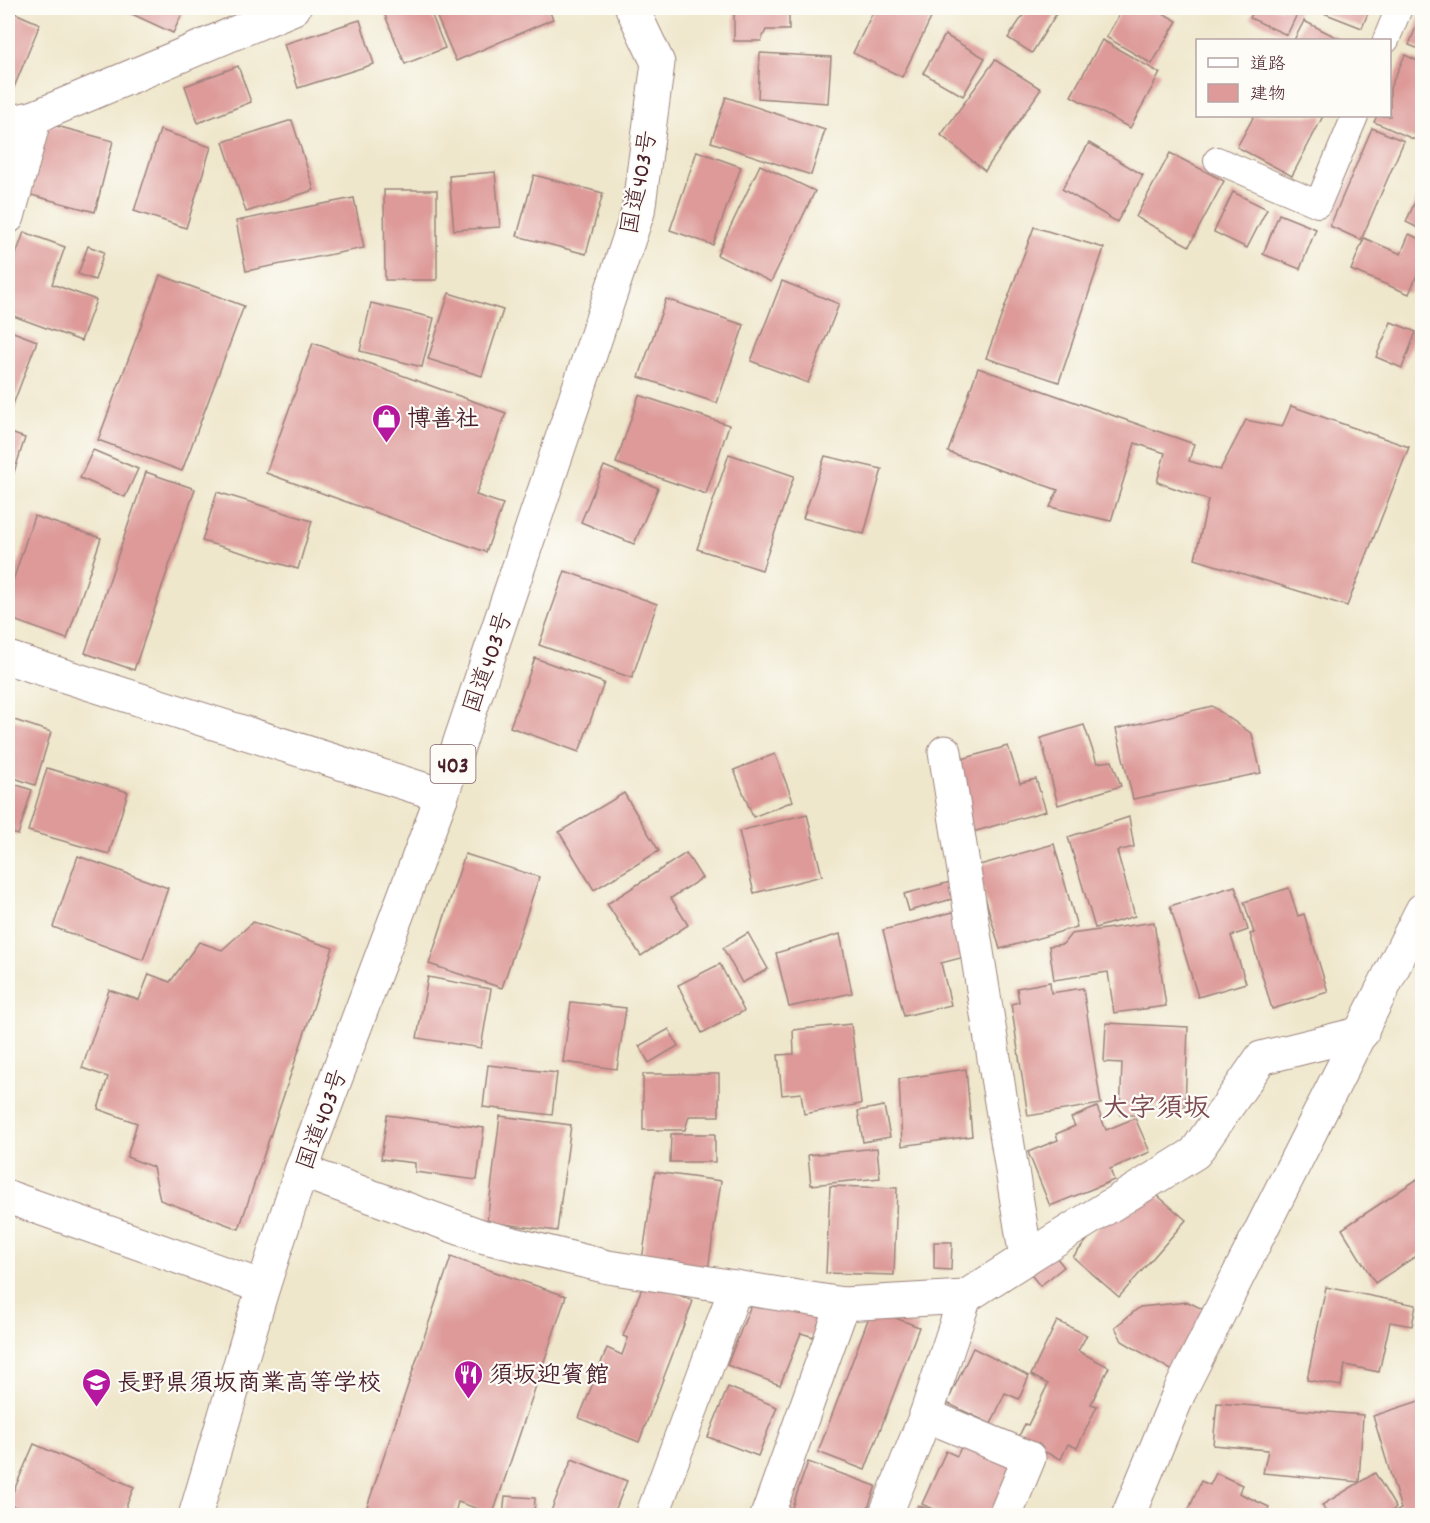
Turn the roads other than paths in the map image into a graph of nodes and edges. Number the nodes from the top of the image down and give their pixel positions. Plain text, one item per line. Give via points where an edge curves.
1 (294, 8) edge
2 (632, 8) edge
3 (1399, 8) edge
4 (1386, 39) edge
5 (1355, 117) edge
6 (22, 120) edge
7 (1217, 160) dead end
8 (8, 217) edge
9 (8, 658) edge
10 (945, 752) dead end
11 (442, 795) junction
12 (1422, 910) edge
13 (1362, 1033) junction
14 (301, 1171) junction
15 (8, 1197) edge
16 (1026, 1258) junction
17 (263, 1287) junction
18 (736, 1287) junction
19 (964, 1297) junction
20 (843, 1304) junction
21 (926, 1414) junction
22 (195, 1515) edge
23 (652, 1515) edge
24 (767, 1515) edge
25 (885, 1515) edge
26 (1005, 1515) edge
27 (1128, 1515) edge

1 - 6 main road
2 - 11 main road, 国道403号 / 403 via 658,63 638,212
3 - 4 lane
5 - 7 lane via 1318,204
6 - 8 main road
9 - 11 main road
10 - 16 main road
11 - 14 main road, 国道403号 / 403
12 - 13 main road
13 - 16 main road via 1262,1058 1195,1153
13 - 27 main road via 1179,1393
14 - 17 main road, 国道403号 / 403
14 - 18 main road via 481,1236 608,1267
15 - 17 main road
16 - 19 main road
17 - 22 main road, 国道403号 / 403
18 - 20 main road
18 - 23 main road
19 - 20 main road
19 - 21 main road
20 - 24 main road
21 - 25 main road
21 - 26 main road via 1029,1458

